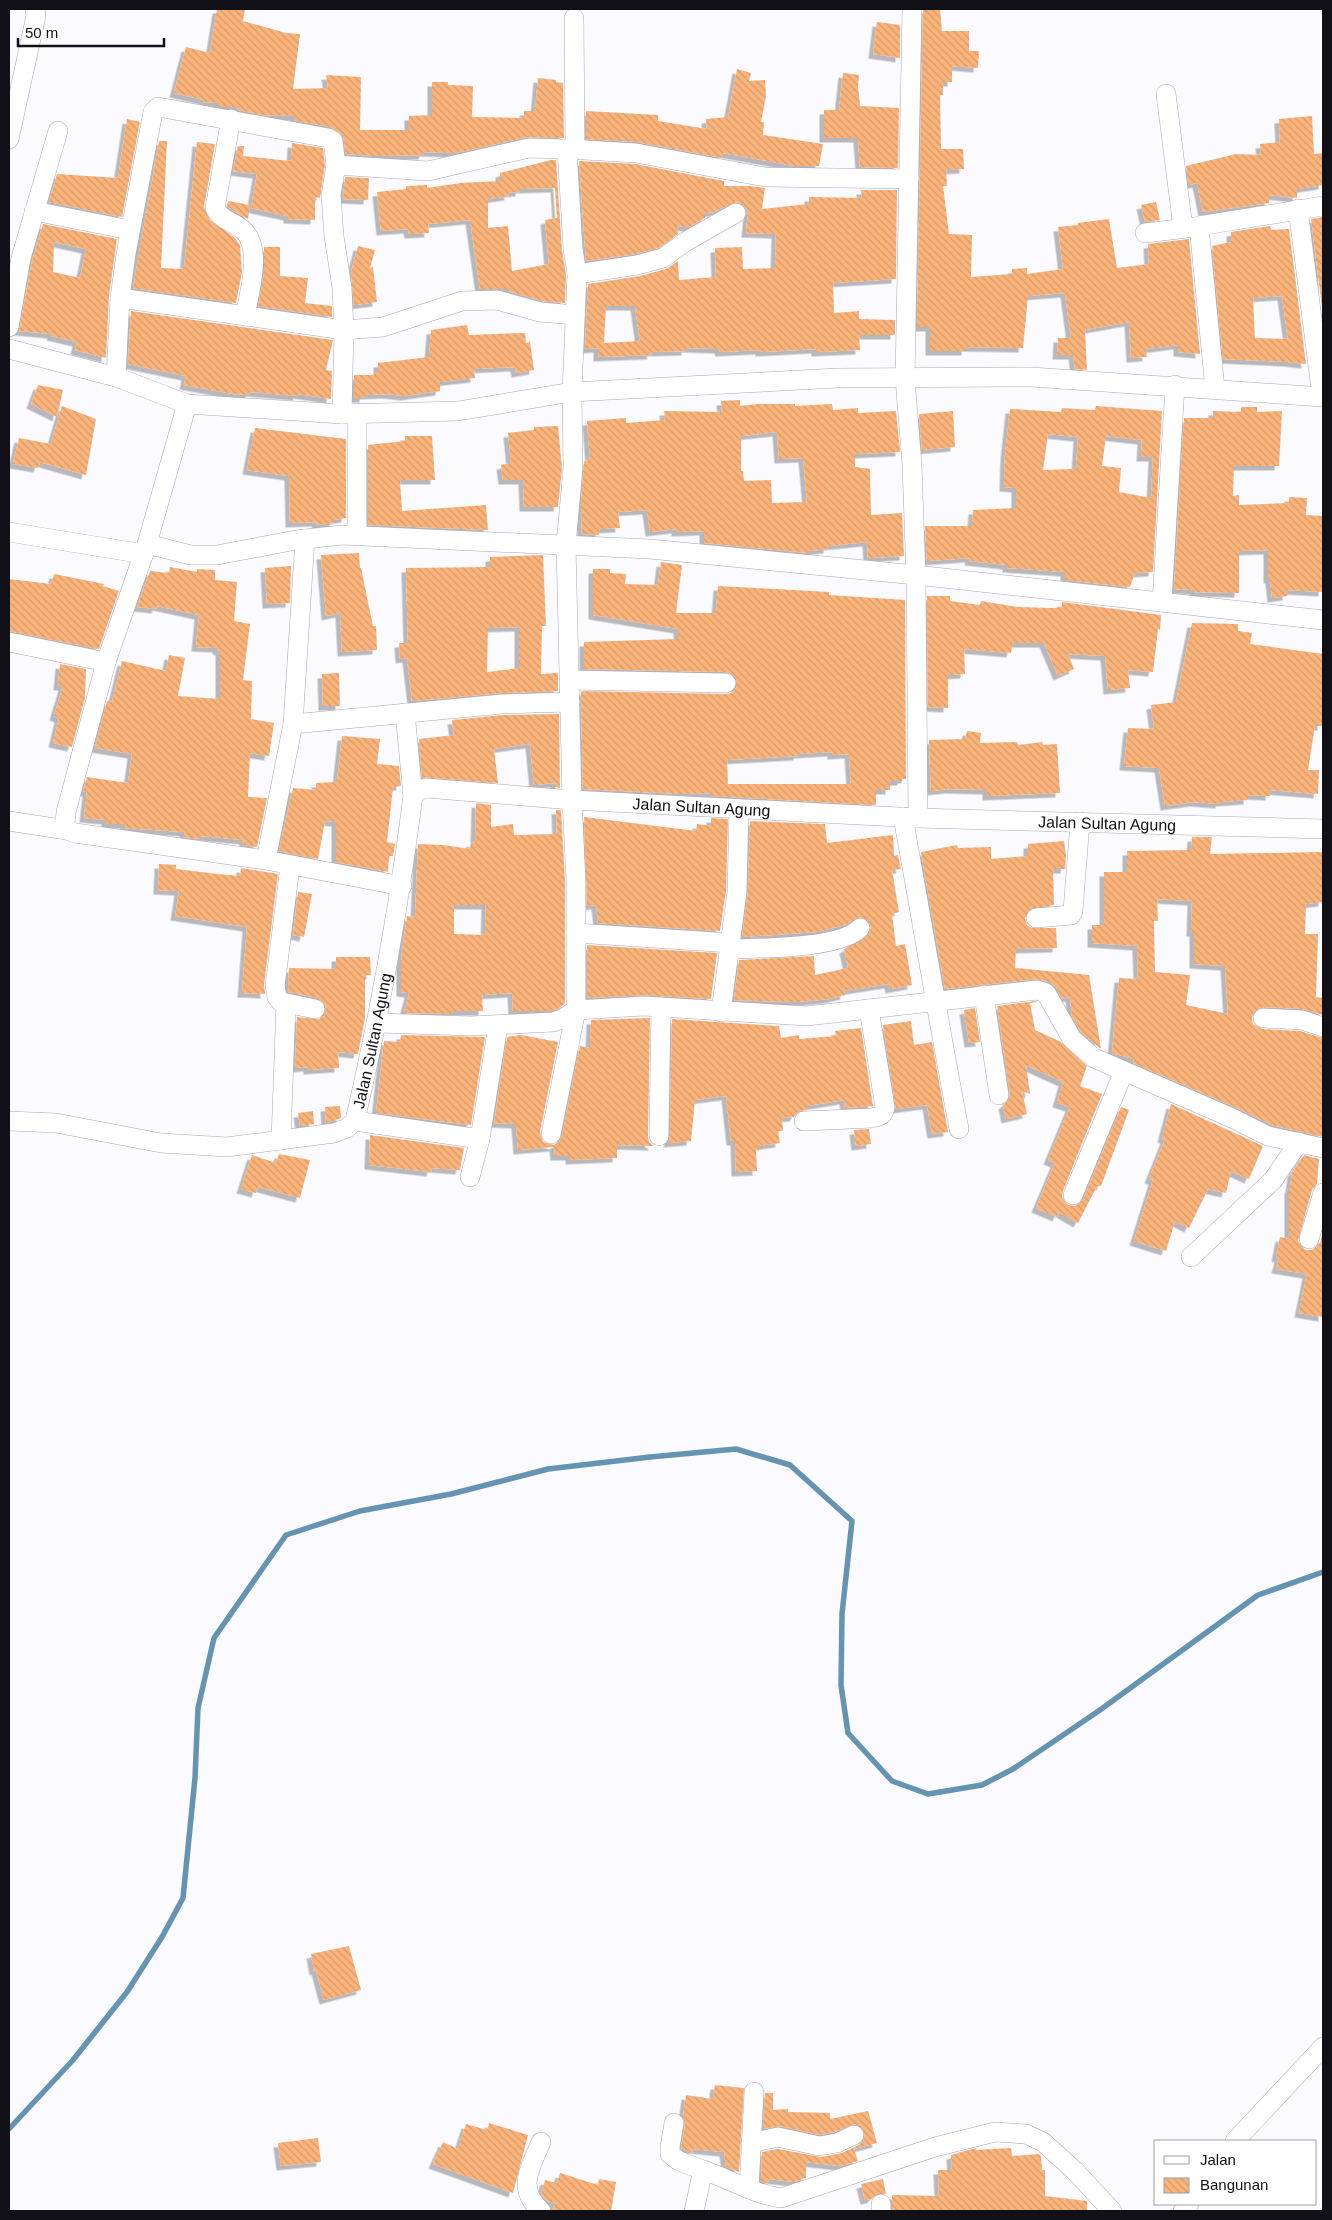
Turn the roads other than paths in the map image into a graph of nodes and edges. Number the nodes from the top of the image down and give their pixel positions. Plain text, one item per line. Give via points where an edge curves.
1 (34, 9) edge
2 (912, 9) edge
3 (574, 18) dead end
4 (14, 89) edge
5 (1166, 94) dead end
6 (231, 119) junction
7 (58, 131) dead end
8 (9, 139) edge
9 (571, 149) junction
10 (336, 165) junction
11 (909, 179) junction
12 (1323, 206) edge
13 (1298, 209) junction
14 (34, 211) junction
15 (736, 213) dead end
16 (1191, 227) junction
17 (130, 230) junction
18 (1145, 233) dead end
19 (577, 274) junction
20 (120, 298) junction
21 (575, 315) junction
22 (245, 316) junction
23 (9, 327) edge
24 (344, 330) junction
25 (9, 349) edge
26 (116, 377) junction
27 (905, 378) junction
28 (1175, 385) junction
29 (1214, 388) junction
30 (572, 392) junction
31 (1322, 397) edge
32 (187, 404) junction
33 (349, 414) junction
34 (9, 532) edge
35 (357, 536) junction
36 (305, 539) junction
37 (566, 546) junction
38 (145, 549) junction
39 (916, 575) junction
40 (1162, 602) junction
41 (1323, 620) edge
42 (9, 642) edge
43 (106, 662) junction
44 (570, 680) junction
45 (726, 683) dead end
46 (570, 702) junction
47 (404, 713) junction
48 (293, 724) junction
49 (413, 796) junction
50 (572, 800) junction
51 (739, 809) junction
52 (910, 818) junction
53 (9, 821) edge
54 (1080, 822) junction
55 (1323, 829) edge
56 (67, 830) junction
57 (266, 860) junction
58 (290, 866) junction
59 (402, 886) junction
60 (1036, 918) dead end
61 (860, 928) dead end
62 (576, 934) junction
63 (731, 946) junction
64 (984, 995) junction
65 (934, 1001) junction
66 (286, 1003) junction
67 (661, 1007) junction
68 (315, 1009) dead end
69 (869, 1009) junction
70 (576, 1010) junction
71 (721, 1012) junction
72 (1263, 1018) dead end
73 (378, 1023) junction
74 (498, 1025) junction
75 (1323, 1027) edge
76 (1124, 1071) junction
77 (1000, 1095) dead end
78 (9, 1121) edge
79 (355, 1121) junction
80 (804, 1121) dead end
81 (959, 1129) dead end
82 (551, 1134) dead end
83 (659, 1136) dead end
84 (480, 1139) junction
85 (281, 1140) junction
86 (1293, 1142) junction
87 (1323, 1148) edge
88 (470, 1177) dead end
89 (1323, 1193) edge
90 (1073, 1195) dead end
91 (1309, 1240) dead end
92 (1191, 1257) dead end
93 (1323, 2047) edge
94 (754, 2092) dead end
95 (674, 2123) dead end
96 (854, 2135) dead end
97 (1236, 2140) edge
98 (541, 2142) dead end
99 (751, 2143) junction
100 (702, 2175) junction
101 (749, 2190) junction
102 (541, 2211) edge
103 (694, 2211) edge
104 (1112, 2211) edge

1 - 4 street via 36,16
2 - 11 street
3 - 9 street
4 - 8 street
5 - 16 street
6 - 10 street via 328,138 333,141
6 - 17 street via 164,107 153,112
6 - 22 street via 216,208 219,216 245,232 250,241 254,258
7 - 14 street
9 - 10 street via 530,148 428,171
9 - 11 street via 636,153 765,177
9 - 19 street via 573,249
10 - 24 street via 331,195
11 - 27 street
12 - 13 street
13 - 16 street
13 - 31 street
14 - 17 street
14 - 23 street via 21,258
15 - 19 street via 663,258
16 - 18 street
16 - 29 street
17 - 20 street
19 - 21 street
20 - 22 street
20 - 26 street
21 - 24 street via 540,312 496,300 462,301 384,326
21 - 30 street
22 - 24 street
24 - 33 street
25 - 26 street
26 - 32 street
27 - 28 street via 1031,376
27 - 30 street via 838,378
27 - 39 street
28 - 29 street
28 - 40 street
29 - 31 street
30 - 33 street via 458,411
30 - 37 street via 573,468
32 - 33 street
32 - 38 street
33 - 35 street
34 - 38 street
35 - 36 street
35 - 37 street
36 - 38 street via 218,555
36 - 48 street
37 - 39 street via 650,549
37 - 44 street
38 - 43 street
39 - 40 street
39 - 52 street
40 - 41 street
42 - 43 street
43 - 56 street via 66,812
44 - 45 street
44 - 46 street
46 - 47 street via 502,704
46 - 50 street
47 - 48 street
47 - 49 street
48 - 57 street
49 - 50 street, Jalan Sultan Agung via 426,788
49 - 59 street, Jalan Sultan Agung
50 - 51 street, Jalan Sultan Agung
50 - 62 street
51 - 52 street, Jalan Sultan Agung
51 - 63 street via 737,892
52 - 54 street, Jalan Sultan Agung
52 - 65 street
53 - 56 street
54 - 55 street, Jalan Sultan Agung
54 - 60 street via 1073,911 1071,915
56 - 57 street
57 - 58 street
58 - 59 street
58 - 66 street via 275,986 277,997
59 - 73 street, Jalan Sultan Agung
61 - 63 street via 854,935 823,942 772,948
62 - 63 street
62 - 70 street
63 - 71 street
64 - 65 street
64 - 76 street via 1037,990 1046,994 1072,1039 1094,1058
64 - 77 street
65 - 69 street
65 - 81 street
66 - 68 street
66 - 85 street
67 - 70 street
67 - 71 street
67 - 83 street
69 - 71 street via 806,1016
69 - 80 street via 884,1112 872,1118
70 - 74 street via 553,1022
70 - 82 street
72 - 75 street via 1302,1020
73 - 74 street
73 - 79 street, Jalan Sultan Agung
74 - 84 street
76 - 86 street via 1268,1136
76 - 90 street
78 - 85 street via 56,1123 161,1143 227,1148
79 - 84 street
79 - 85 street via 334,1133
84 - 88 street
86 - 87 street
86 - 92 street via 1273,1180
89 - 91 street
93 - 97 street
94 - 99 street
95 - 100 street via 670,2154
96 - 99 street via 837,2143 819,2146 778,2137
98 - 102 street via 528,2173 526,2190 530,2201
99 - 101 street
100 - 101 street via 720,2175
100 - 103 street
101 - 104 street via 762,2196 781,2198 935,2147 995,2132 1026,2134 1044,2142

